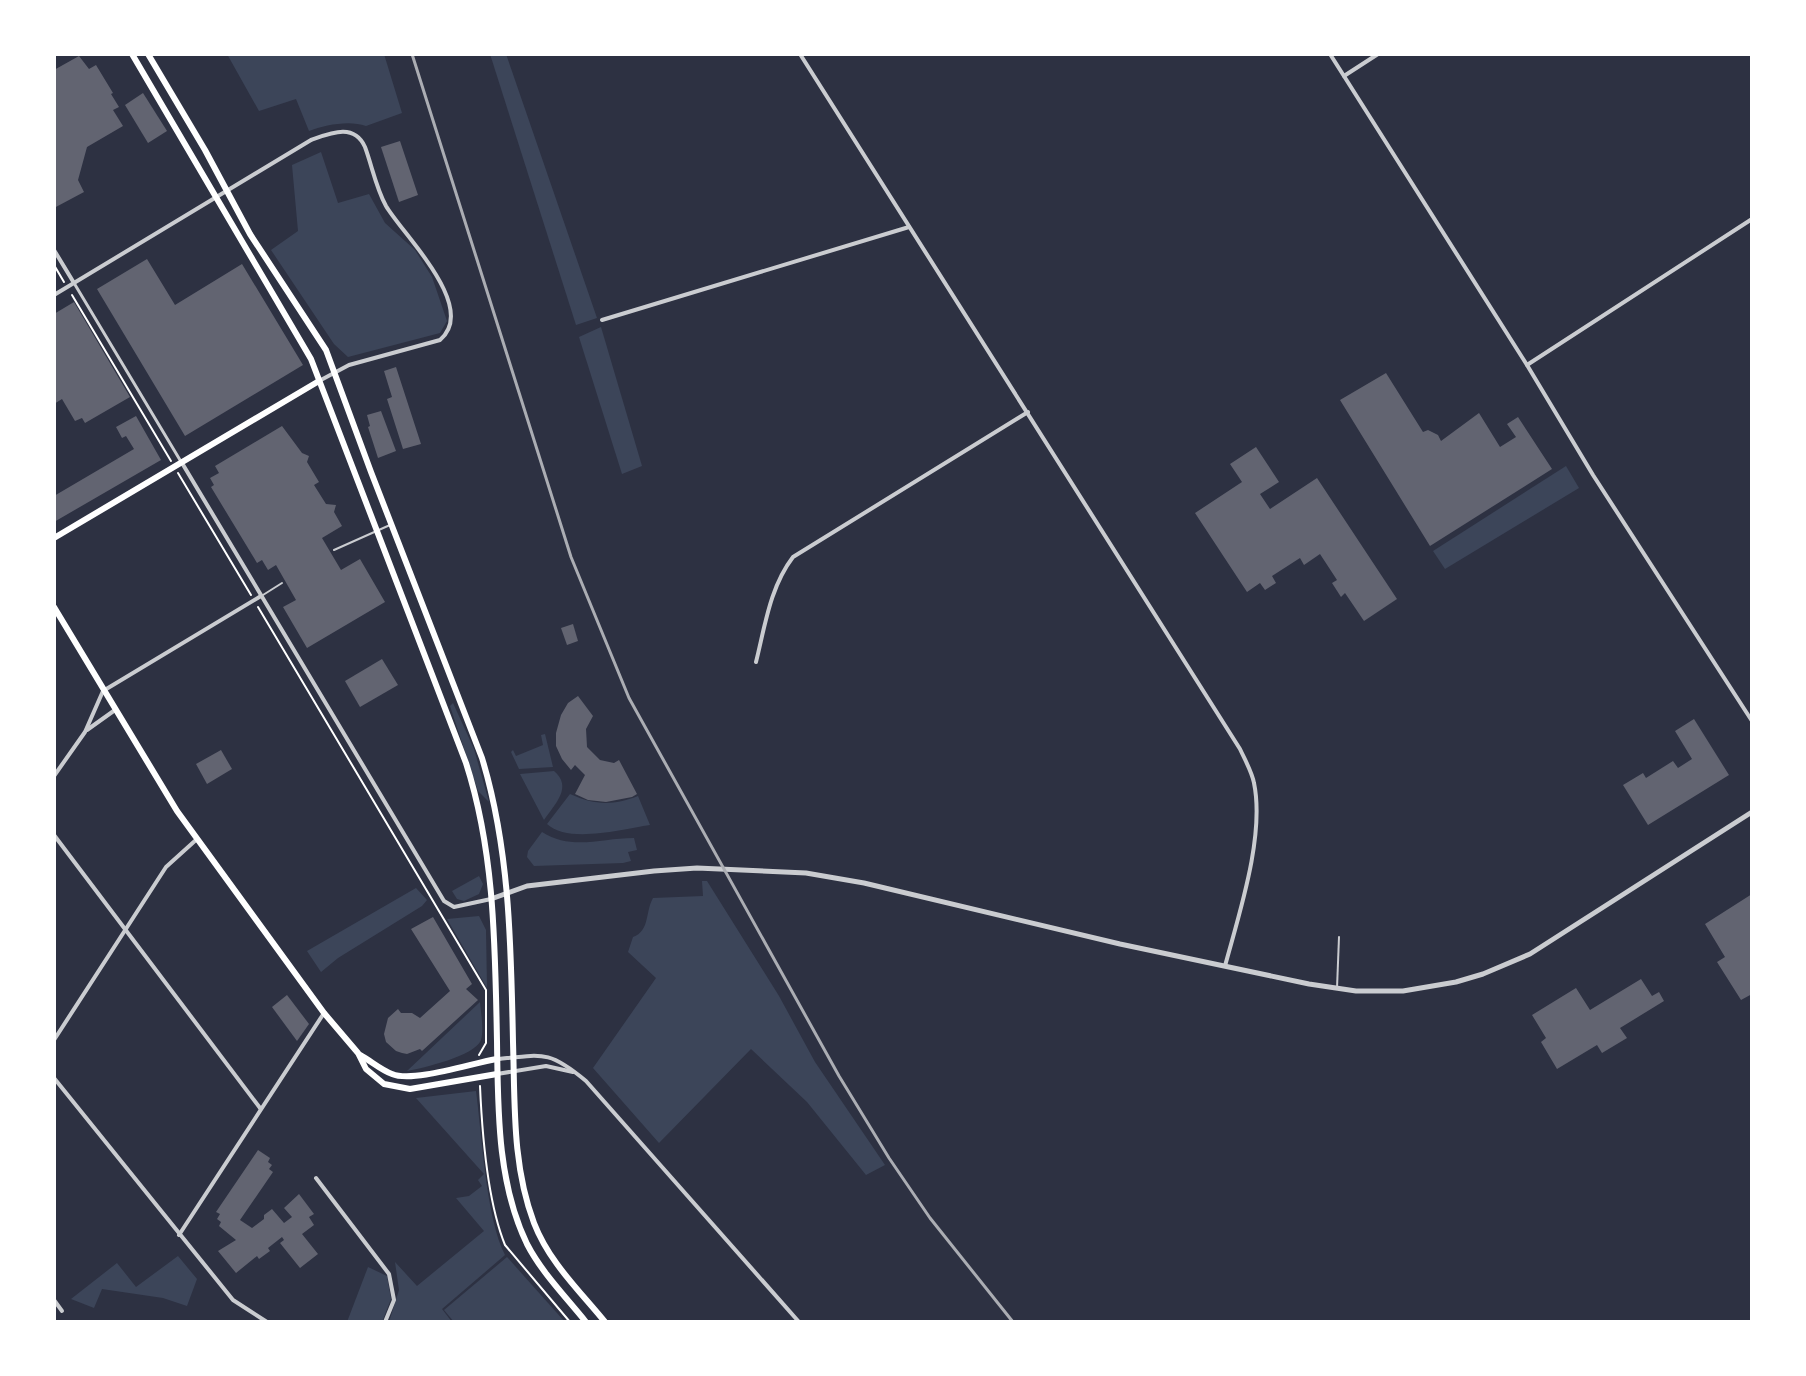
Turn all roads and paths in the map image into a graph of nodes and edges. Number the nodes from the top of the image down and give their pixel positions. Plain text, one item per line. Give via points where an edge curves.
1 (132, 54) edge
2 (148, 54) edge
3 (800, 54) edge
4 (1330, 54) edge
5 (1378, 54) edge
6 (1344, 76) junction
7 (196, 134) junction
8 (185, 141) junction
9 (226, 191) junction
10 (215, 197) junction
11 (1752, 219) edge
12 (909, 227) junction
13 (54, 250) edge
14 (54, 265) edge
15 (74, 283) junction
16 (67, 287) junction
17 (54, 295) edge
18 (602, 320) dead end
19 (1527, 365) junction
20 (335, 373) junction
21 (319, 381) junction
22 (1028, 412) junction
23 (168, 457) dead end
24 (179, 466) junction
25 (391, 524) junction
26 (375, 531) junction
27 (54, 538) edge
28 (334, 550) dead end
29 (282, 583) dead end
30 (261, 596) junction
31 (254, 600) junction
32 (54, 607) edge
33 (756, 662) dead end
34 (103, 691) junction
35 (115, 710) junction
36 (1752, 721) edge
37 (85, 732) junction
38 (54, 776) edge
39 (1752, 812) edge
40 (54, 835) edge
41 (197, 839) junction
42 (507, 893) junction
43 (491, 899) junction
44 (125, 928) junction
45 (1339, 937) dead end
46 (1225, 966) junction
47 (1337, 989) junction
48 (324, 1013) junction
49 (54, 1040) edge
50 (358, 1053) junction
51 (514, 1057) junction
52 (497, 1059) junction
53 (479, 1062) junction
54 (514, 1070) junction
55 (576, 1072) junction
56 (497, 1074) junction
57 (479, 1077) junction
58 (54, 1078) edge
59 (260, 1108) junction
60 (316, 1178) dead end
61 (179, 1235) junction
62 (54, 1300) edge
63 (62, 1311) dead end
64 (267, 1322) edge
65 (385, 1322) edge
66 (570, 1322) edge
67 (586, 1322) edge
68 (605, 1322) edge
69 (799, 1322) edge

1 - 8 main road
2 - 7 main road
3 - 12 street
4 - 6 street
5 - 6 street
6 - 19 street
7 - 8 main road
7 - 9 main road
8 - 10 main road
9 - 10 street
9 - 20 main road via 326,350
9 - 20 street via 311,140 340,131 361,138 385,205 434,270 452,318 440,340
10 - 15 street
10 - 21 main road
11 - 19 street
12 - 18 street
12 - 22 street
13 - 15 street
14 - 16 path
15 - 16 street
15 - 24 street
16 - 17 street
16 - 23 path
19 - 36 street
20 - 21 street
20 - 25 main road
21 - 24 main road
21 - 26 main road
22 - 33 street via 793,557 772,596
22 - 46 street via 1240,749 1254,781 1254,845
24 - 27 main road
24 - 30 street
24 - 31 path
25 - 26 lane
25 - 42 main road via 482,758
26 - 28 lane
26 - 43 main road via 474,789
29 - 30 lane
30 - 31 street
30 - 43 street via 444,901 454,907
31 - 34 street
31 - 53 path via 486,990 486,1043
32 - 34 main road
34 - 35 main road
34 - 37 street
35 - 37 street
35 - 41 main road
37 - 38 street
39 - 47 street via 1530,954 1483,974 1423,989
40 - 44 street
41 - 44 street via 166,867
41 - 48 main road
42 - 43 street
42 - 46 street via 527,886 697,868 806,873
42 - 51 main road
43 - 52 main road
44 - 49 street
44 - 59 street
45 - 47 lane
46 - 47 street
48 - 50 main road
48 - 59 street
50 - 53 main road via 399,1077
50 - 57 main road via 366,1069 396,1088
51 - 52 street
51 - 54 main road
51 - 55 street via 542,1054
52 - 53 main road
52 - 56 main road
54 - 55 street via 546,1066
54 - 56 street
54 - 68 main road via 518,1157 534,1223 555,1264
55 - 69 street
56 - 57 main road
56 - 67 main road via 505,1174 518,1223 535,1259
57 - 66 path via 500,1232 505,1245
58 - 61 street
59 - 61 street
60 - 65 street via 389,1274 394,1300
61 - 64 street via 233,1300
62 - 63 street

